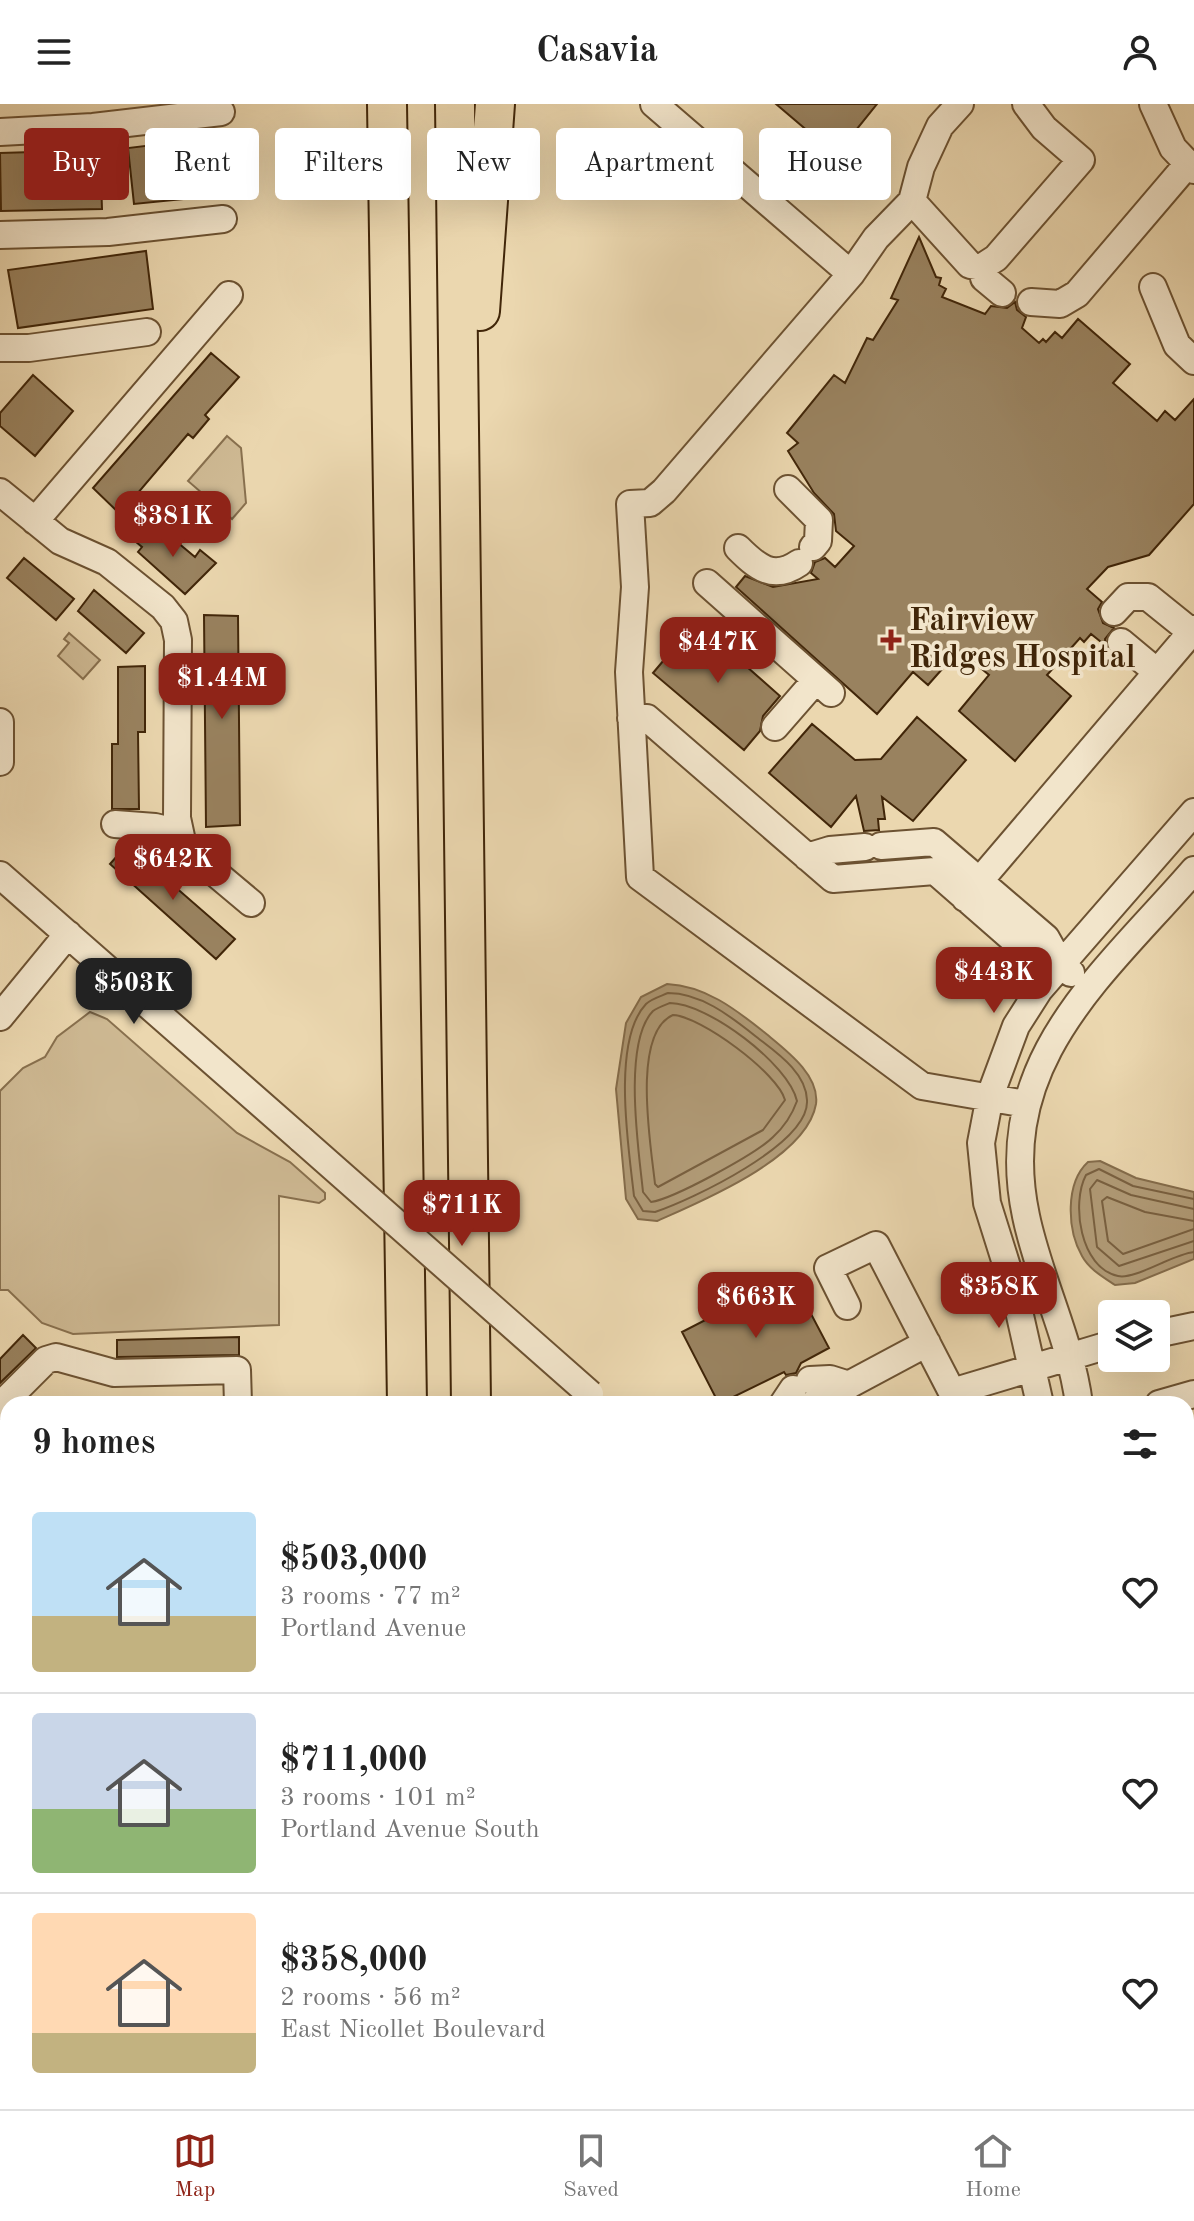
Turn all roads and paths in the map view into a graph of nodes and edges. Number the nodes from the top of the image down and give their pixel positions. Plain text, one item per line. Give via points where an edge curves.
1 (373, 104) edge
2 (387, 104) edge
3 (455, 104) edge
4 (495, 104) edge
5 (654, 104) edge
6 (960, 104) edge
7 (1026, 104) edge
8 (1153, 104) edge
9 (221, 112) dead end
10 (0, 132) edge
11 (1191, 168) edge
12 (912, 201) junction
13 (223, 219) dead end
14 (0, 235) edge
15 (387, 259) junction
16 (982, 267) junction
17 (851, 274) junction
18 (1153, 287) dead end
19 (1002, 293) dead end
20 (229, 295) dead end
21 (1031, 302) dead end
22 (147, 332) dead end
23 (0, 348) edge
24 (1194, 361) edge
25 (788, 489) dead end
26 (0, 492) edge
27 (35, 521) junction
28 (738, 548) dead end
29 (462, 581) junction
30 (707, 583) dead end
31 (1114, 612) dead end
32 (1193, 632) edge
33 (1121, 642) dead end
34 (1157, 672) junction
35 (631, 718) junction
36 (0, 722) edge
37 (775, 727) dead end
38 (0, 762) edge
39 (1194, 812) edge
40 (115, 824) dead end
41 (180, 833) junction
42 (807, 857) junction
43 (1194, 870) edge
44 (0, 875) edge
45 (972, 889) junction
46 (251, 903) dead end
47 (68, 934) junction
48 (1061, 965) junction
49 (1090, 988) junction
50 (0, 1017) edge
51 (990, 1096) junction
52 (1026, 1104) junction
53 (847, 1306) dead end
54 (1194, 1326) edge
55 (1170, 1331) edge
56 (927, 1343) junction
57 (1098, 1348) edge
58 (1066, 1356) junction
59 (1034, 1365) junction
60 (800, 1394) edge
61 (10, 1396) edge
62 (238, 1396) edge
63 (407, 1396) edge
64 (471, 1396) edge
65 (593, 1396) edge
66 (957, 1396) edge
67 (961, 1396) edge
68 (1039, 1396) edge
69 (1077, 1396) edge

1 - 15 highway
2 - 15 highway
3 - 29 highway
4 - 29 highway
5 - 17 street
6 - 12 street via 940,126
7 - 16 street via 1081,160 996,258
8 - 11 street via 1173,148
9 - 10 street
11 - 21 street via 1077,294 1060,304
12 - 16 street via 970,265
12 - 17 street
13 - 14 street via 108,232
15 - 63 highway
16 - 19 street via 984,278
17 - 35 street via 664,491 650,503 630,504 635,587
18 - 24 street via 1177,345
20 - 27 street
22 - 23 street
25 - 28 street via 819,520 818,541 780,573 759,568
26 - 27 street
27 - 41 street via 60,541 107,562 174,621
29 - 64 highway
30 - 37 street via 824,686
31 - 32 street via 1137,594 1158,603
32 - 34 street
33 - 34 street
34 - 45 street
35 - 42 street via 647,718
35 - 51 street via 640,877 922,1086
36 - 38 street
39 - 48 street
40 - 41 street
41 - 46 street via 183,846
42 - 45 street via 833,879 935,871
42 - 45 street via 830,850 934,842
43 - 49 street
44 - 47 street
45 - 48 street via 1046,938
47 - 50 street
47 - 65 street, bridge
48 - 49 street
48 - 51 street via 1016,1026
49 - 52 street via 1046,1050
51 - 52 street
51 - 59 street via 981,1143 987,1203
52 - 58 street via 1020,1167 1026,1217
53 - 56 street via 828,1268 876,1245
54 - 55 street
56 - 60 street via 849,1385
56 - 66 street
57 - 58 street
58 - 59 street
58 - 69 street
59 - 67 street via 993,1377
59 - 68 street
61 - 62 street via 46,1360 56,1357 114,1373 237,1370

